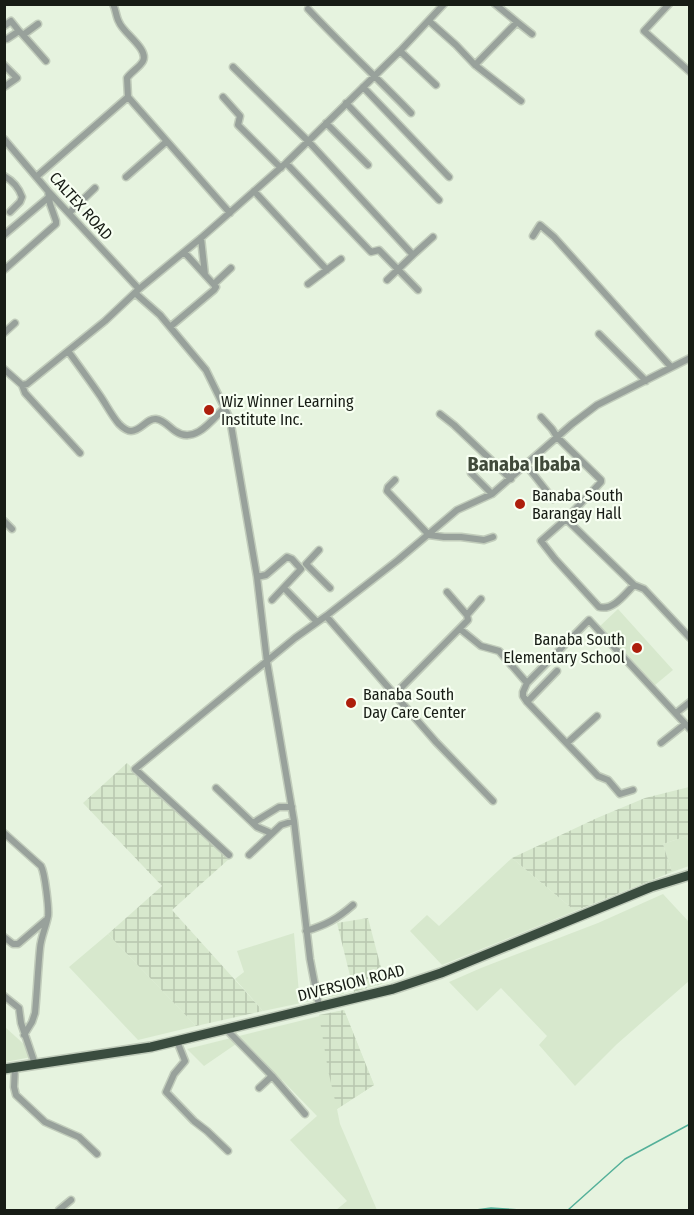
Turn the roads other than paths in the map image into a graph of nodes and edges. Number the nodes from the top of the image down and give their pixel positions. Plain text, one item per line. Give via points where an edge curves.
1 (113, 4) edge
2 (444, 4) edge
3 (495, 4) edge
4 (669, 4) edge
5 (308, 9) dead end
6 (429, 21) junction
7 (517, 22) junction
8 (38, 24) dead end
9 (4, 26) edge
10 (21, 33) junction
11 (532, 34) dead end
12 (5, 39) edge
13 (400, 51) junction
14 (46, 61) dead end
15 (4, 65) edge
16 (476, 65) junction
17 (233, 67) dead end
18 (690, 72) edge
19 (375, 75) junction
20 (435, 85) dead end
21 (4, 87) edge
22 (363, 87) junction
23 (223, 97) dead end
24 (128, 98) junction
25 (521, 101) dead end
26 (346, 103) junction
27 (411, 113) dead end
28 (326, 123) junction
29 (4, 139) edge
30 (308, 141) junction
31 (166, 142) junction
32 (284, 165) junction
33 (368, 165) dead end
34 (4, 176) edge
35 (36, 177) junction
36 (126, 177) dead end
37 (448, 177) dead end
38 (95, 188) dead end
39 (254, 191) junction
40 (49, 194) junction
41 (439, 200) dead end
42 (10, 212) dead end
43 (69, 213) junction
44 (230, 213) junction
45 (4, 236) edge
46 (533, 236) dead end
47 (433, 237) dead end
48 (201, 238) junction
49 (184, 252) junction
50 (412, 255) junction
51 (341, 259) dead end
52 (231, 268) dead end
53 (398, 269) junction
54 (4, 270) edge
55 (327, 270) junction
56 (205, 275) junction
57 (387, 280) dead end
58 (214, 284) junction
59 (308, 284) dead end
60 (418, 290) dead end
61 (137, 291) junction
62 (15, 323) dead end
63 (170, 327) junction
64 (4, 333) edge
65 (599, 334) dead end
66 (68, 351) junction
67 (690, 358) edge
68 (671, 367) junction
69 (4, 369) edge
70 (646, 381) junction
71 (22, 385) junction
72 (225, 407) junction
73 (440, 414) dead end
74 (541, 417) dead end
75 (557, 438) junction
76 (80, 453) dead end
77 (526, 465) junction
78 (472, 468) dead end
79 (510, 479) junction
80 (395, 480) dead end
81 (492, 494) junction
82 (553, 499) dead end
83 (566, 519) junction
84 (4, 521) edge
85 (12, 529) dead end
86 (429, 534) junction
87 (493, 537) dead end
88 (319, 550) dead end
89 (304, 567) junction
90 (257, 577) junction
91 (634, 585) junction
92 (284, 588) junction
93 (330, 588) dead end
94 (447, 592) dead end
95 (481, 599) dead end
96 (272, 600) dead end
97 (467, 615) junction
98 (326, 616) junction
99 (318, 622) junction
100 (460, 628) junction
101 (690, 638) edge
102 (267, 662) junction
103 (557, 671) dead end
104 (526, 683) junction
105 (394, 695) junction
106 (527, 702) junction
107 (690, 702) edge
108 (676, 713) junction
109 (597, 716) dead end
110 (687, 727) edge
111 (567, 743) junction
112 (661, 743) dead end
113 (216, 788) dead end
114 (633, 790) dead end
115 (493, 801) dead end
116 (292, 807) junction
117 (294, 821) junction
118 (253, 823) junction
119 (4, 833) edge
120 (272, 833) junction
121 (229, 855) dead end
122 (249, 855) dead end
123 (690, 875) edge
124 (352, 905) dead end
125 (46, 920) junction
126 (306, 931) junction
127 (4, 937) edge
128 (4, 996) edge
129 (319, 1006) junction
130 (226, 1029) junction
131 (24, 1035) junction
132 (177, 1041) junction
133 (35, 1064) junction
134 (15, 1067) junction
135 (4, 1069) edge
136 (272, 1076) junction
137 (259, 1088) dead end
138 (305, 1114) dead end
139 (228, 1151) dead end
140 (97, 1154) dead end
141 (71, 1200) dead end
142 (62, 1210) edge

1 - 24 street via 118,22 144,54 143,61 127,78
2 - 6 street
3 - 7 street
4 - 18 street via 644,31
5 - 19 street
6 - 13 street
6 - 16 street
7 - 11 street
7 - 16 street
8 - 10 street
9 - 10 street via 11,21
10 - 12 street
10 - 14 street
13 - 19 street
13 - 20 street
15 - 21 street via 17,78
16 - 25 street
17 - 30 street
19 - 22 street
19 - 27 street
22 - 26 street
22 - 37 street
23 - 32 street via 240,116 238,125
24 - 31 street
24 - 35 street
26 - 28 street
26 - 41 street
28 - 30 street
28 - 33 street
29 - 35 street, CALTEX ROAD
30 - 32 street
30 - 50 street
31 - 36 street
31 - 44 street
32 - 39 street
32 - 53 street via 370,252 379,250
34 - 42 street via 20,189 22,197
35 - 40 street, CALTEX ROAD
38 - 43 street
39 - 44 street
39 - 55 street
40 - 43 street, CALTEX ROAD
40 - 45 street
40 - 54 street via 56,224
43 - 61 street, CALTEX ROAD
44 - 48 street
46 - 68 street via 540,225 554,237
47 - 50 street
48 - 49 street
48 - 56 street
49 - 56 street
49 - 61 street
50 - 53 street
51 - 55 street
52 - 58 street
53 - 57 street
53 - 60 street
55 - 59 street
56 - 58 street
58 - 63 street via 214,290
61 - 63 street, CALTEX ROAD
61 - 66 street
62 - 64 street
63 - 72 street, CALTEX ROAD via 206,370
65 - 70 street
66 - 71 street
66 - 72 street via 114,418 126,429 132,431 156,419 190,436
67 - 68 street
68 - 70 street
69 - 71 street
70 - 75 street via 597,405
71 - 76 street
72 - 90 street, CALTEX ROAD via 234,438
73 - 79 street
74 - 75 street
75 - 77 street
75 - 83 street via 601,480
77 - 79 street
77 - 82 street
78 - 81 street via 471,473
79 - 81 street
80 - 86 street via 387,490
81 - 86 street via 457,510
83 - 91 street
83 - 91 street via 541,541 599,608 605,609
84 - 85 street
86 - 87 street via 484,540
86 - 98 street
88 - 89 street
89 - 90 street via 287,558 266,575
89 - 92 street
89 - 93 street
90 - 102 street, CALTEX ROAD
91 - 101 street via 644,589
92 - 96 street
92 - 99 street
94 - 97 street
95 - 97 street
97 - 100 street via 468,620
98 - 99 street
98 - 105 street
99 - 102 street
100 - 104 street via 481,646 499,651
100 - 105 street
102 - 116 street, CALTEX ROAD
102 - 121 street via 135,769
103 - 106 street
104 - 106 street via 523,696
104 - 108 street via 589,620
105 - 115 street
106 - 111 street
107 - 108 street
108 - 110 street
109 - 111 street
110 - 112 street
111 - 114 street via 620,794
113 - 118 street
116 - 117 street, CALTEX ROAD
116 - 118 street via 279,807
117 - 120 street
117 - 126 street, CALTEX ROAD
118 - 120 street
119 - 125 street via 44,872
120 - 122 street
123 - 129 highway, DIVERSION ROAD via 651,887 417,982
124 - 126 street via 328,924
125 - 127 street via 18,944
125 - 131 street via 35,1013
126 - 129 street, CALTEX ROAD
128 - 131 street via 19,1008
129 - 130 highway, DIVERSION ROAD
130 - 132 highway, DIVERSION ROAD
130 - 136 street
131 - 133 street
132 - 133 highway, DIVERSION ROAD
132 - 139 street via 185,1061 166,1092
133 - 134 highway, DIVERSION ROAD
134 - 135 highway, DIVERSION ROAD
134 - 140 street via 16,1095 45,1122 79,1137
136 - 137 street
136 - 138 street
141 - 142 street

